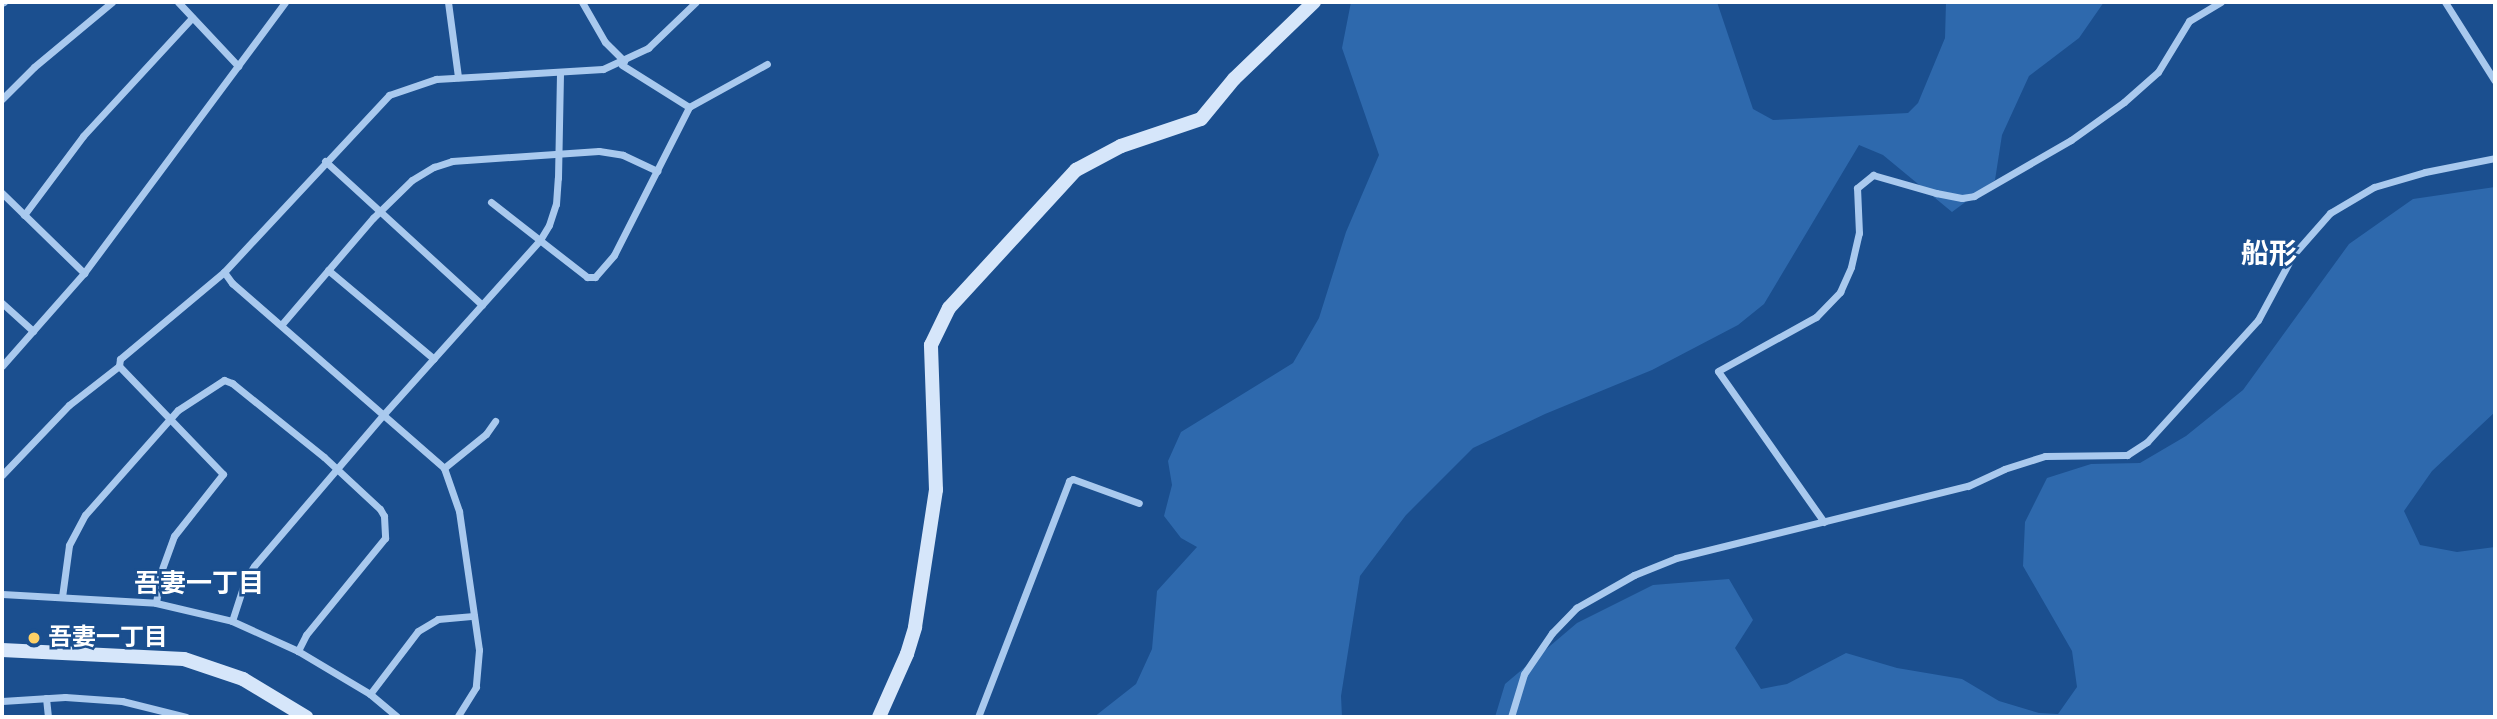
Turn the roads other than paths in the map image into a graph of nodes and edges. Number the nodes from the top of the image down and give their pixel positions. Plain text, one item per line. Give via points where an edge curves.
1 (111, 2) edge
2 (178, 2) edge
3 (441, 2) edge
4 (449, 2) edge
5 (582, 2) edge
6 (696, 2) edge
7 (1314, 2) edge
8 (2221, 2) edge
9 (2445, 2) edge
10 (283, 3) edge
11 (192, 18) junction
12 (624, 61) junction
13 (767, 64) dead end
14 (238, 66) junction
15 (560, 72) junction
16 (458, 77) junction
17 (2495, 80) edge
18 (2, 99) edge
19 (689, 107) junction
20 (558, 154) junction
21 (2495, 158) edge
22 (325, 161) junction
23 (658, 171) junction
24 (2, 193) edge
25 (491, 202) dead end
26 (378, 213) junction
27 (24, 215) junction
28 (540, 240) junction
29 (328, 270) junction
30 (223, 272) junction
31 (84, 273) junction
32 (2, 303) edge
33 (482, 305) junction
34 (282, 324) junction
35 (33, 331) junction
36 (434, 359) junction
37 (2, 366) edge
38 (119, 366) junction
39 (383, 415) junction
40 (495, 421) dead end
41 (170, 422) junction
42 (444, 468) junction
43 (336, 470) junction
44 (2, 475) edge
45 (1139, 503) dead end
46 (1824, 522) junction
47 (2, 594) edge
48 (62, 597) junction
49 (156, 603) junction
50 (474, 616) junction
51 (232, 621) junction
52 (2, 650) edge
53 (298, 651) junction
54 (370, 694) junction
55 (46, 698) junction
56 (2, 701) edge
57 (48, 717) edge
58 (186, 717) edge
59 (306, 717) edge
60 (397, 717) edge
61 (457, 717) edge
62 (879, 717) edge
63 (978, 717) edge
64 (1511, 717) edge

1 - 18 street
2 - 11 street
3 - 4 street
4 - 16 street
5 - 12 street via 605,42
6 - 12 street via 659,40
7 - 62 street via 1234,79 1200,119 1121,146 1076,170 949,308 931,345 936,489 915,627
8 - 46 street via 2189,21 2158,72 2124,102 2071,140 1974,196 1936,193 1874,175 1857,188 1859,233 1840,292 1816,317 1717,371
9 - 17 street
10 - 14 street
11 - 14 street
11 - 27 street via 83,136
12 - 15 street via 603,69
12 - 19 street via 626,68
13 - 19 street
14 - 31 street
15 - 16 street
15 - 20 street
16 - 22 street via 419,82 389,95
19 - 23 street
20 - 23 street via 612,153
20 - 26 street via 443,163 412,180
20 - 28 street via 556,204
21 - 46 street via 2374,187 2330,213 2293,255 2258,320 2147,442 2127,455 2045,456 1968,486
22 - 26 street
22 - 30 street
23 - 28 street via 614,255 595,277 587,277
24 - 27 street
25 - 28 street
26 - 29 street
26 - 33 street
27 - 31 street
28 - 33 street
29 - 34 street
29 - 36 street
30 - 34 street
30 - 38 street via 120,359
31 - 35 street
32 - 35 street
33 - 36 street
34 - 39 street
35 - 37 street
36 - 39 street
38 - 41 street
38 - 44 street via 53,419
39 - 42 street
39 - 43 street
40 - 42 street
41 - 43 street via 178,410 218,382 232,383
41 - 48 street via 76,529 65,564
41 - 49 street via 223,474 174,537 161,571
42 - 50 street via 459,511
43 - 51 street via 254,566
43 - 53 street via 380,509 387,533
45 - 63 street via 1069,481
46 - 64 street via 1676,558 1634,575 1576,608 1524,674
47 - 48 street
48 - 49 street
49 - 51 street
50 - 54 street via 438,619 418,631
50 - 61 street via 479,675 471,698
51 - 53 street
52 - 59 street via 184,659 243,679
53 - 54 street
54 - 60 street
55 - 56 street
55 - 57 street
55 - 58 street via 122,702

